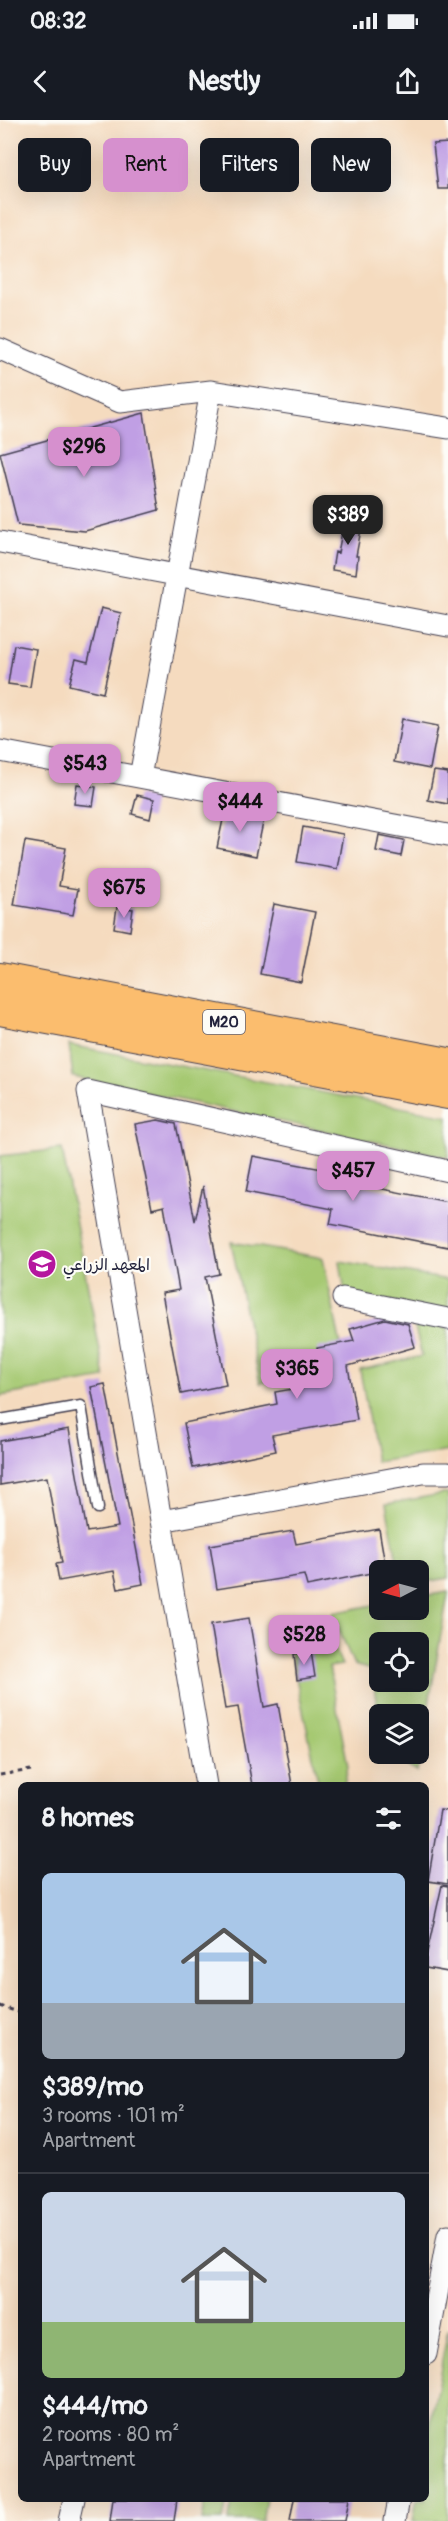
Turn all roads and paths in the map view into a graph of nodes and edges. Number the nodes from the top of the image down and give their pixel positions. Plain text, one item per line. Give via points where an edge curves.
1 (0, 349) edge
2 (211, 391) junction
3 (448, 428) edge
4 (0, 542) edge
5 (177, 575) junction
6 (448, 626) edge
7 (0, 751) edge
8 (141, 777) junction
9 (448, 834) edge
10 (0, 979) edge
11 (0, 1009) edge
12 (448, 1064) edge
13 (448, 1093) edge
14 (448, 1171) edge
15 (343, 1298) dead end
16 (448, 1319) edge
17 (0, 1420) edge
18 (448, 1473) edge
19 (98, 1508) dead end
20 (161, 1521) junction
21 (31, 1770) dead end
22 (0, 1775) edge
23 (205, 1782) edge
24 (0, 2006) edge
25 (18, 2012) edge
26 (448, 2235) edge
27 (429, 2338) edge
28 (73, 2502) edge
29 (398, 2502) edge
30 (69, 2521) edge
31 (395, 2521) edge

1 - 2 street via 120,402
2 - 3 street
2 - 5 street
4 - 5 street
5 - 6 street
5 - 8 street
7 - 8 street
8 - 9 street
10 - 12 main road, M20
11 - 13 main road, M20
14 - 20 street via 88,1091
15 - 16 street
17 - 19 lane via 81,1406
18 - 20 street via 423,1473
20 - 23 street
21 - 22 path
24 - 25 path
26 - 27 street
28 - 30 street
29 - 31 street

